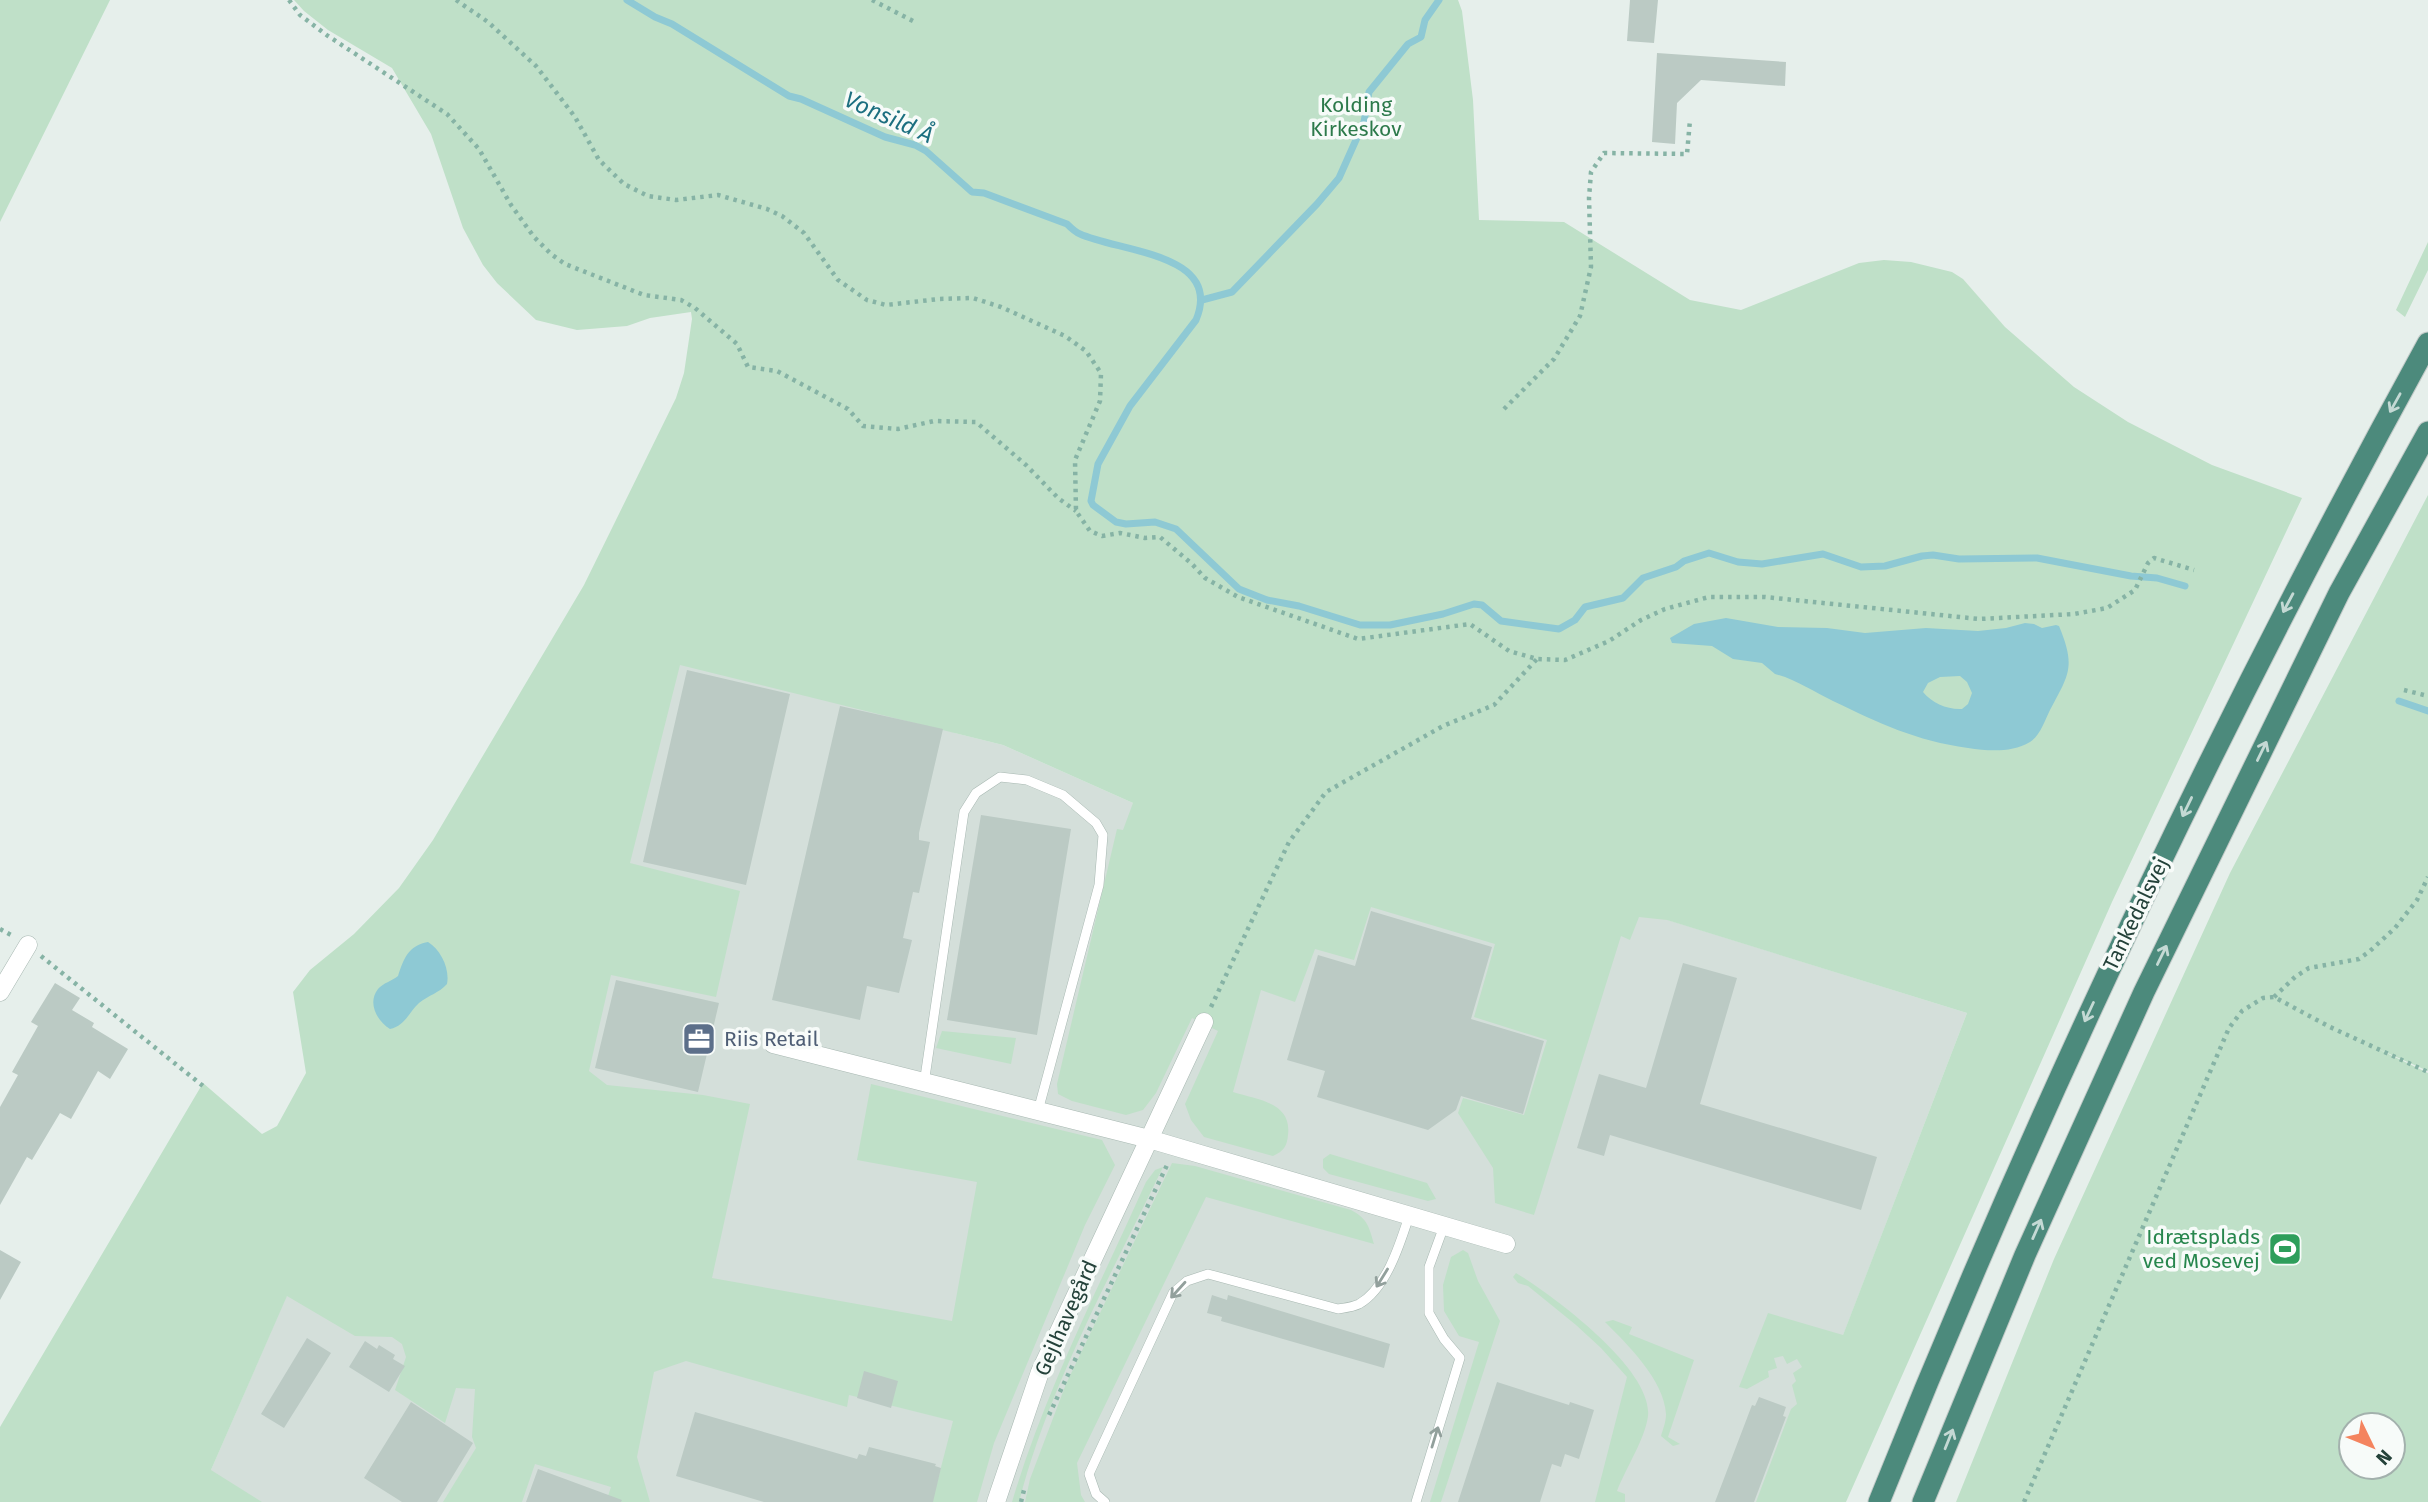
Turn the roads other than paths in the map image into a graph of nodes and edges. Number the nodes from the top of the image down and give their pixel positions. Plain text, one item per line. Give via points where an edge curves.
1 (2428, 343) edge
2 (2428, 432) edge
3 (27, 945) road end
4 (0, 992) edge
5 (1203, 1022) road end
6 (773, 1044) dead end
7 (924, 1084) junction
8 (1038, 1111) junction
9 (1149, 1139) junction
10 (1409, 1216) junction
11 (1444, 1226) junction
12 (1506, 1244) dead end
13 (996, 1502) edge
14 (1105, 1502) edge
15 (1416, 1502) edge
16 (1880, 1502) edge
17 (1923, 1502) edge

1 -> 16 highway, Tankedalsvej via 2269,640 2129,927 1944,1340
17 -> 2 highway, Tankedalsvej via 2025,1255 2144,992 2339,593
3 - 4 street
5 - 9 street, Gejlhavegård
6 - 7 street
7 - 8 street
7 - 8 lane via 964,811 976,793 1000,777 1027,780 1063,795 1096,823 1103,835 1099,886
8 - 9 street
9 - 10 street
9 - 13 street, Gejlhavegård via 1040,1372
10 - 11 street
10 -> 14 lane via 1397,1253 1371,1295 1356,1306 1338,1309 1208,1274 1187,1281 1173,1293 1089,1474 1096,1494
11 - 12 street
15 -> 11 lane via 1460,1358 1429,1313 1429,1267

